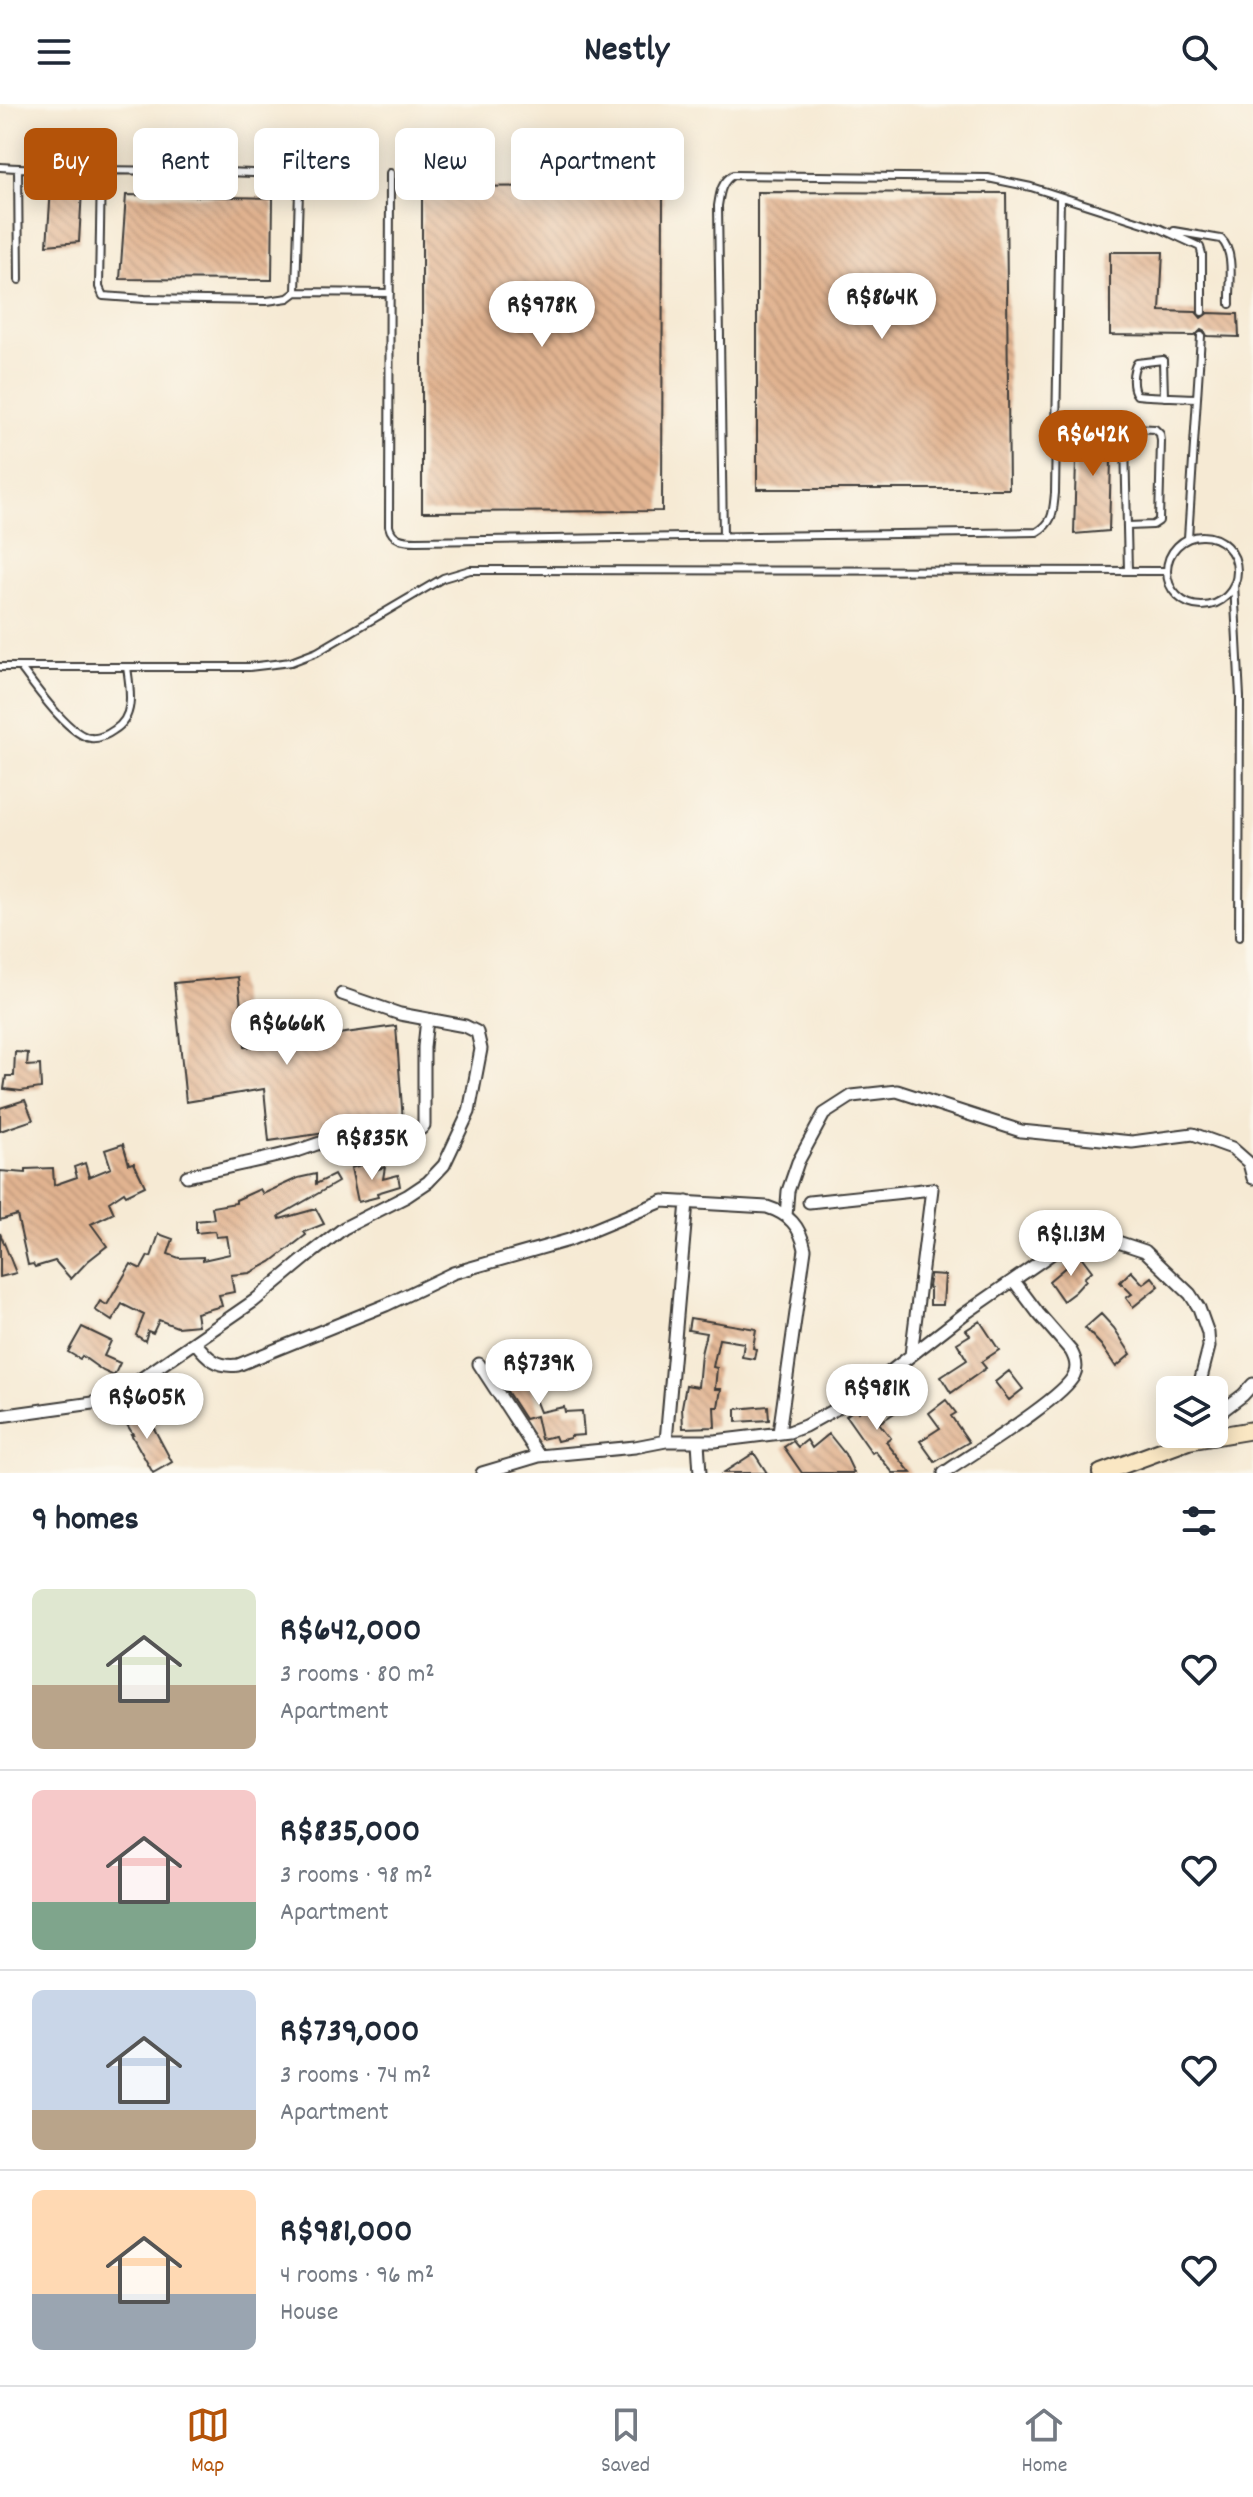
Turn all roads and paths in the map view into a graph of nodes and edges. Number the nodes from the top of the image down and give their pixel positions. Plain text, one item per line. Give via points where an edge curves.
1 (0, 167) edge
2 (18, 168) junction
3 (24, 168) edge
4 (117, 170) edge
5 (390, 173) dead end
6 (1060, 198) junction
7 (100, 200) edge
8 (1159, 228) junction
9 (19, 280) dead end
10 (296, 292) junction
11 (390, 293) junction
12 (1230, 304) dead end
13 (1202, 312) dead end
14 (1201, 336) dead end
15 (1164, 397) junction
16 (1197, 398) junction
17 (1128, 526) junction
18 (723, 537) junction
19 (1188, 538) junction
20 (1128, 571) junction
21 (1166, 571) junction
22 (1234, 584) junction
23 (0, 667) edge
24 (127, 667) junction
25 (21, 668) junction
26 (1239, 937) dead end
27 (342, 994) dead end
28 (427, 1019) junction
29 (187, 1176) dead end
30 (1253, 1178) edge
31 (687, 1202) junction
32 (809, 1202) dead end
33 (786, 1216) junction
34 (1014, 1281) junction
35 (195, 1342) junction
36 (911, 1355) junction
37 (479, 1364) dead end
38 (1202, 1376) edge
39 (1253, 1384) edge
40 (1228, 1406) edge
41 (0, 1416) edge
42 (1253, 1430) edge
43 (1228, 1432) edge
44 (779, 1433) junction
45 (666, 1441) junction
46 (698, 1442) junction
47 (1160, 1448) edge
48 (539, 1456) junction
49 (513, 1468) edge
50 (482, 1473) edge
51 (700, 1473) edge
52 (944, 1473) edge
53 (1101, 1473) edge

1 - 2 lane
2 - 3 lane
2 - 9 lane
4 - 10 lane via 292,177 300,203
5 - 11 lane
6 - 8 lane
6 - 18 lane via 1057,452 1050,524 1030,534
6 - 18 lane via 988,178 741,174 726,180 718,206
7 - 10 lane via 103,296 267,301
8 - 12 lane via 1226,243
8 - 13 lane via 1201,249
10 - 11 lane
11 - 18 lane via 393,535 417,541
14 - 16 lane
15 - 15 lane via 1136,394 1137,363 1163,360
15 - 16 lane
16 - 19 lane
17 - 17 lane via 1126,437 1134,428 1155,429 1161,441 1159,521
17 - 20 lane
19 - 21 lane via 1177,546
19 - 22 lane via 1215,538 1226,546 1237,570
20 - 21 lane
20 - 24 lane via 470,570 443,578 291,662
21 - 22 lane via 1177,596 1202,606 1227,596
22 - 26 lane via 1240,697
23 - 25 lane
24 - 25 lane
24 - 25 lane via 126,719 108,734 93,738 66,722
27 - 28 street
28 - 29 street via 421,1130 377,1139 329,1140
28 - 35 street via 474,1029 481,1043 469,1112 444,1165 418,1189 344,1228
30 - 33 street via 1249,1163 1232,1148 1193,1134 1132,1142 1021,1131 897,1091 852,1096 824,1114 798,1162
31 - 33 street via 767,1207
31 - 35 street via 663,1201 569,1240 453,1273 245,1364 220,1365
31 - 45 street
32 - 36 street via 932,1189
33 - 44 street via 805,1249
34 - 36 street
34 - 38 street via 1068,1242 1083,1238 1115,1241 1149,1253 1199,1308 1209,1347
34 - 52 street via 1075,1357 1075,1372 1050,1400
35 - 41 street via 109,1398
36 - 44 street via 836,1411
37 - 48 street
39 - 40 street
42 - 43 main road
44 - 46 street
45 - 46 street
45 - 48 street
46 - 51 street
47 - 53 main road
48 - 49 street
49 - 50 street

